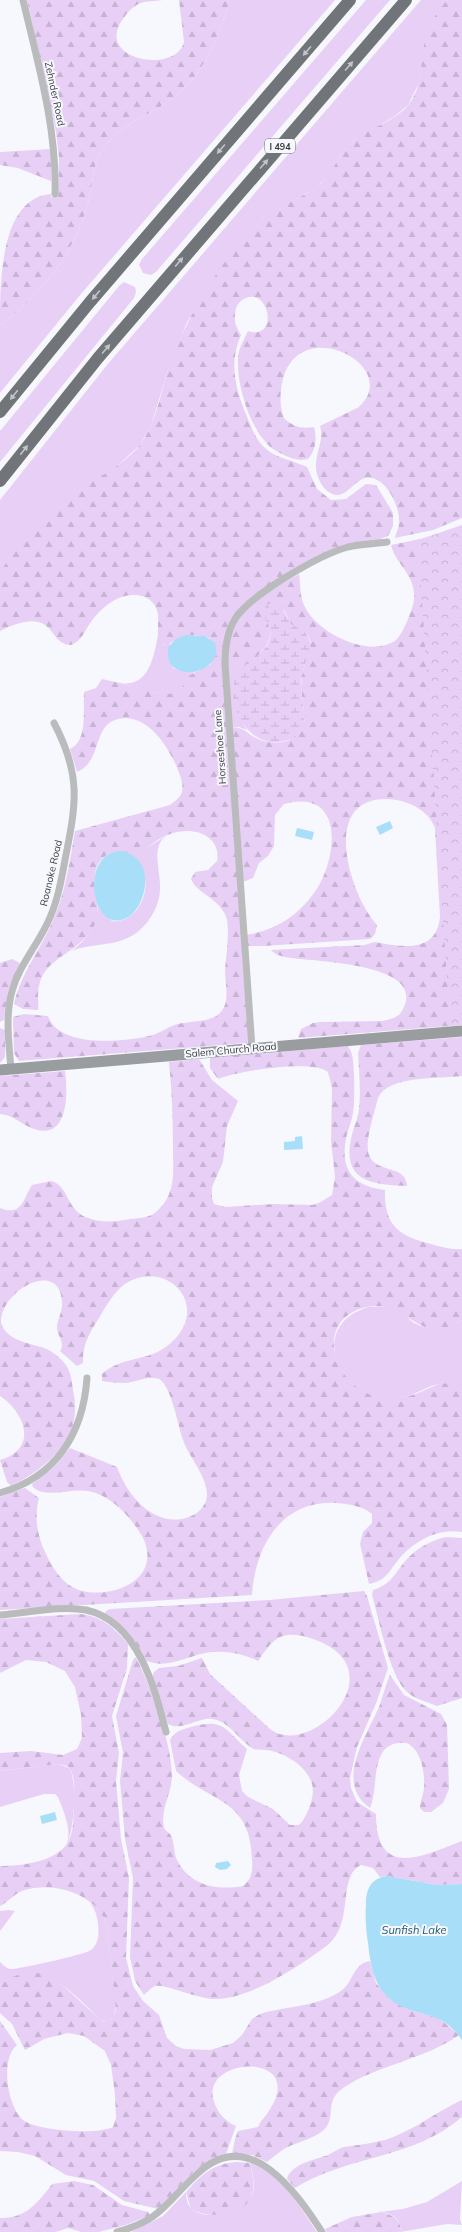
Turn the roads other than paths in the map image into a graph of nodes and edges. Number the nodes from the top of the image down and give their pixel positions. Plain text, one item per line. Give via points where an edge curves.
1 (23, 0) edge
2 (350, 0) edge
3 (406, 0) edge
4 (54, 194) dead end
5 (0, 412) edge
6 (0, 481) edge
7 (387, 542) dead end
8 (54, 723) dead end
9 (462, 1031) edge
10 (252, 1048) junction
11 (5, 1070) edge
12 (87, 1378) dead end
13 (0, 1493) edge
14 (0, 1614) edge
15 (166, 1732) dead end
16 (117, 2232) edge
17 (322, 2232) edge

1 - 4 street, Zehnder Road via 52,126 55,158
2 -> 5 highway via 94,297
6 -> 3 highway, I 494 via 98,358
7 - 10 street, Horseshoe Lane via 342,549 304,568 247,606 234,621 228,636 225,664
8 - 11 street, Roanoke Road via 64,743 73,772 75,810 55,906 20,971 12,992
9 - 10 street, Salem Church Road
10 - 11 street, Salem Church Road
12 - 13 street via 80,1421 60,1454 32,1479
14 - 15 street via 77,1609 92,1612 109,1621 127,1638 139,1655
16 - 17 street via 158,2214 208,2165 236,2158 254,2160 272,2170 296,2196

